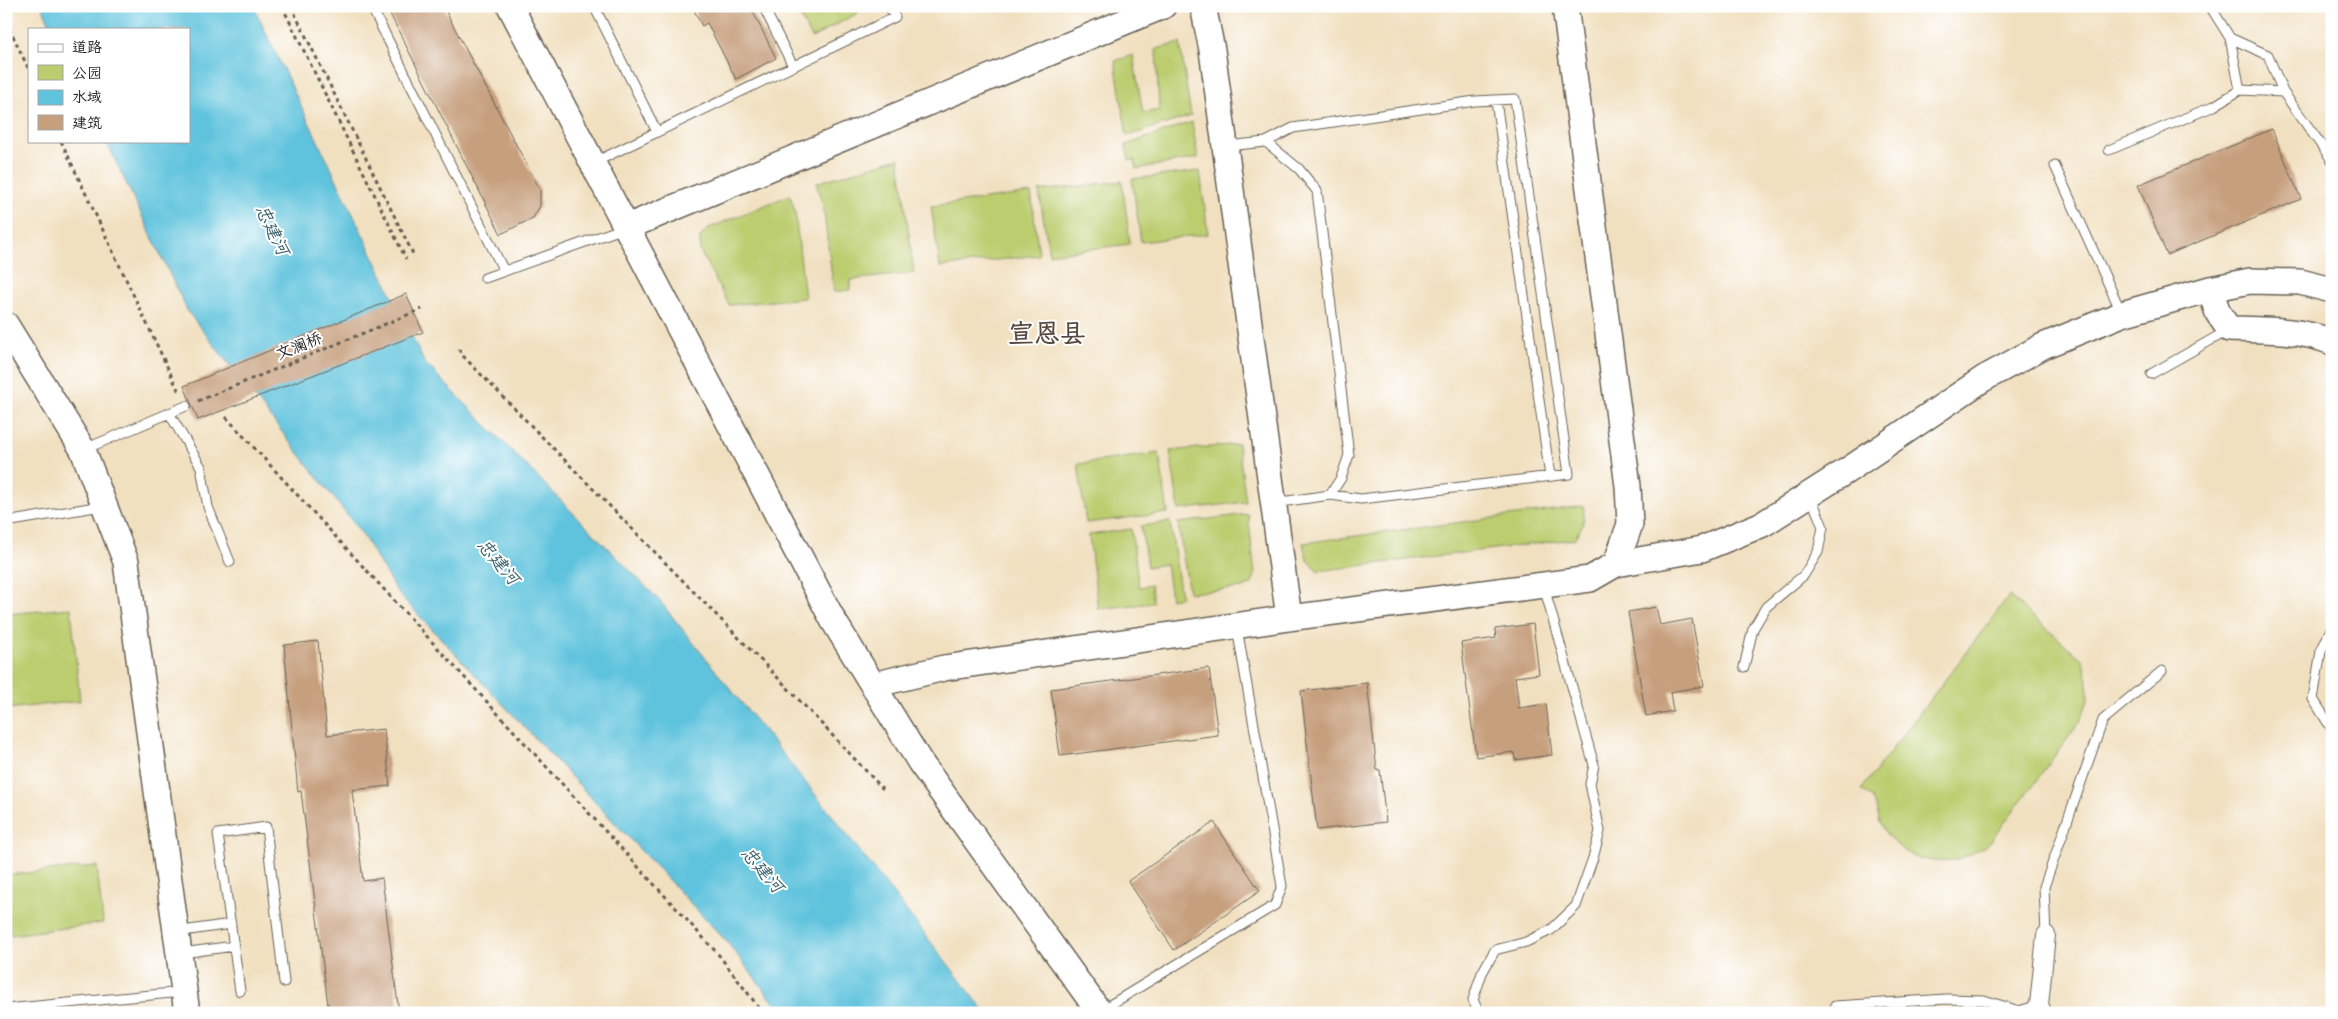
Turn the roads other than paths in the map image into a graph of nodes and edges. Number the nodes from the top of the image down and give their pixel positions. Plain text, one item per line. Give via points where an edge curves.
1 (371, 6) edge
2 (510, 6) edge
3 (594, 6) edge
4 (763, 6) edge
5 (889, 6) edge
6 (1163, 6) edge
7 (1203, 6) edge
8 (1565, 6) edge
9 (2210, 6) edge
10 (2230, 38) junction
11 (793, 66) junction
12 (2240, 90) junction
13 (2283, 92) junction
14 (1496, 101) junction
15 (657, 132) junction
16 (1266, 142) junction
17 (1226, 146) junction
18 (2109, 150) dead end
19 (2332, 160) edge
20 (592, 164) junction
21 (2055, 166) dead end
22 (627, 227) junction
23 (504, 271) junction
24 (485, 278) dead end
25 (2220, 287) junction
26 (2332, 290) edge
27 (2122, 314) junction
28 (6, 325) edge
29 (2229, 329) junction
30 (2332, 342) edge
31 (2151, 374) dead end
32 (186, 406) road end
33 (169, 413) junction
34 (83, 450) junction
35 (1550, 476) junction
36 (1810, 494) junction
37 (1330, 495) junction
38 (1274, 503) junction
39 (104, 505) junction
40 (6, 522) edge
41 (230, 562) dead end
42 (1616, 564) junction
43 (1543, 585) junction
44 (1290, 618) junction
45 (1237, 625) junction
46 (2332, 627) edge
47 (1744, 667) dead end
48 (2162, 671) dead end
49 (873, 684) junction
50 (2332, 729) edge
51 (231, 924) junction
52 (2046, 935) joint
53 (177, 943) junction
54 (234, 946) junction
55 (284, 982) dead end
56 (240, 991) dead end
57 (186, 1002) edge
58 (1835, 1006) dead end
59 (6, 1009) edge
60 (2041, 1009) edge
61 (1100, 1012) edge
62 (1479, 1013) edge

1 - 23 lane
2 - 20 street
3 - 15 lane
4 - 11 lane
5 - 11 lane via 895,17
6 - 22 street
7 - 17 street
8 - 42 street via 1628,486 1630,524
9 - 10 lane
10 - 12 lane
10 - 13 lane via 2268,55
11 - 15 lane
12 - 13 lane
12 - 18 lane via 2214,106
13 - 19 lane
14 - 16 lane via 1475,101 1293,128
14 - 35 lane
14 - 35 lane via 1515,100 1517,109 1569,474
15 - 20 lane
16 - 17 lane
16 - 37 lane via 1299,169 1317,191 1349,455 1341,478
17 - 38 street
20 - 22 street
21 - 27 lane
22 - 23 lane
22 - 49 street via 833,620
23 - 24 lane
25 - 26 street via 2250,281 2300,282
25 - 27 street
25 - 29 street via 2218,313
27 - 36 street via 2043,346 1983,379
28 - 34 street
29 - 30 street via 2315,335
29 - 31 lane
32 - 33 lane
33 - 34 lane
33 - 41 lane via 201,467 208,507
34 - 39 street
35 - 37 lane via 1361,499
36 - 42 street via 1763,524 1702,549
36 - 47 lane via 1823,527 1818,552 1804,574 1766,607 1753,629
37 - 38 lane
38 - 44 street
39 - 40 lane
39 - 53 street via 126,562
42 - 43 street via 1590,579
43 - 44 street
43 - 62 lane via 1594,765 1590,784 1600,831 1576,906 1551,930 1526,942 1495,950 1482,973 1473,1000
44 - 45 street
45 - 49 street via 944,668
45 - 61 lane via 1282,886 1275,905
46 - 50 lane via 2321,651 2313,699
48 - 52 lane via 2103,720 2044,886
49 - 61 street via 920,762
51 - 53 lane
51 - 54 lane
51 - 55 lane via 218,834 266,827
52 - 60 street
53 - 54 lane
53 - 57 street
54 - 56 lane
57 - 59 lane
58 - 60 lane via 1947,999 1984,1000 2019,1011

